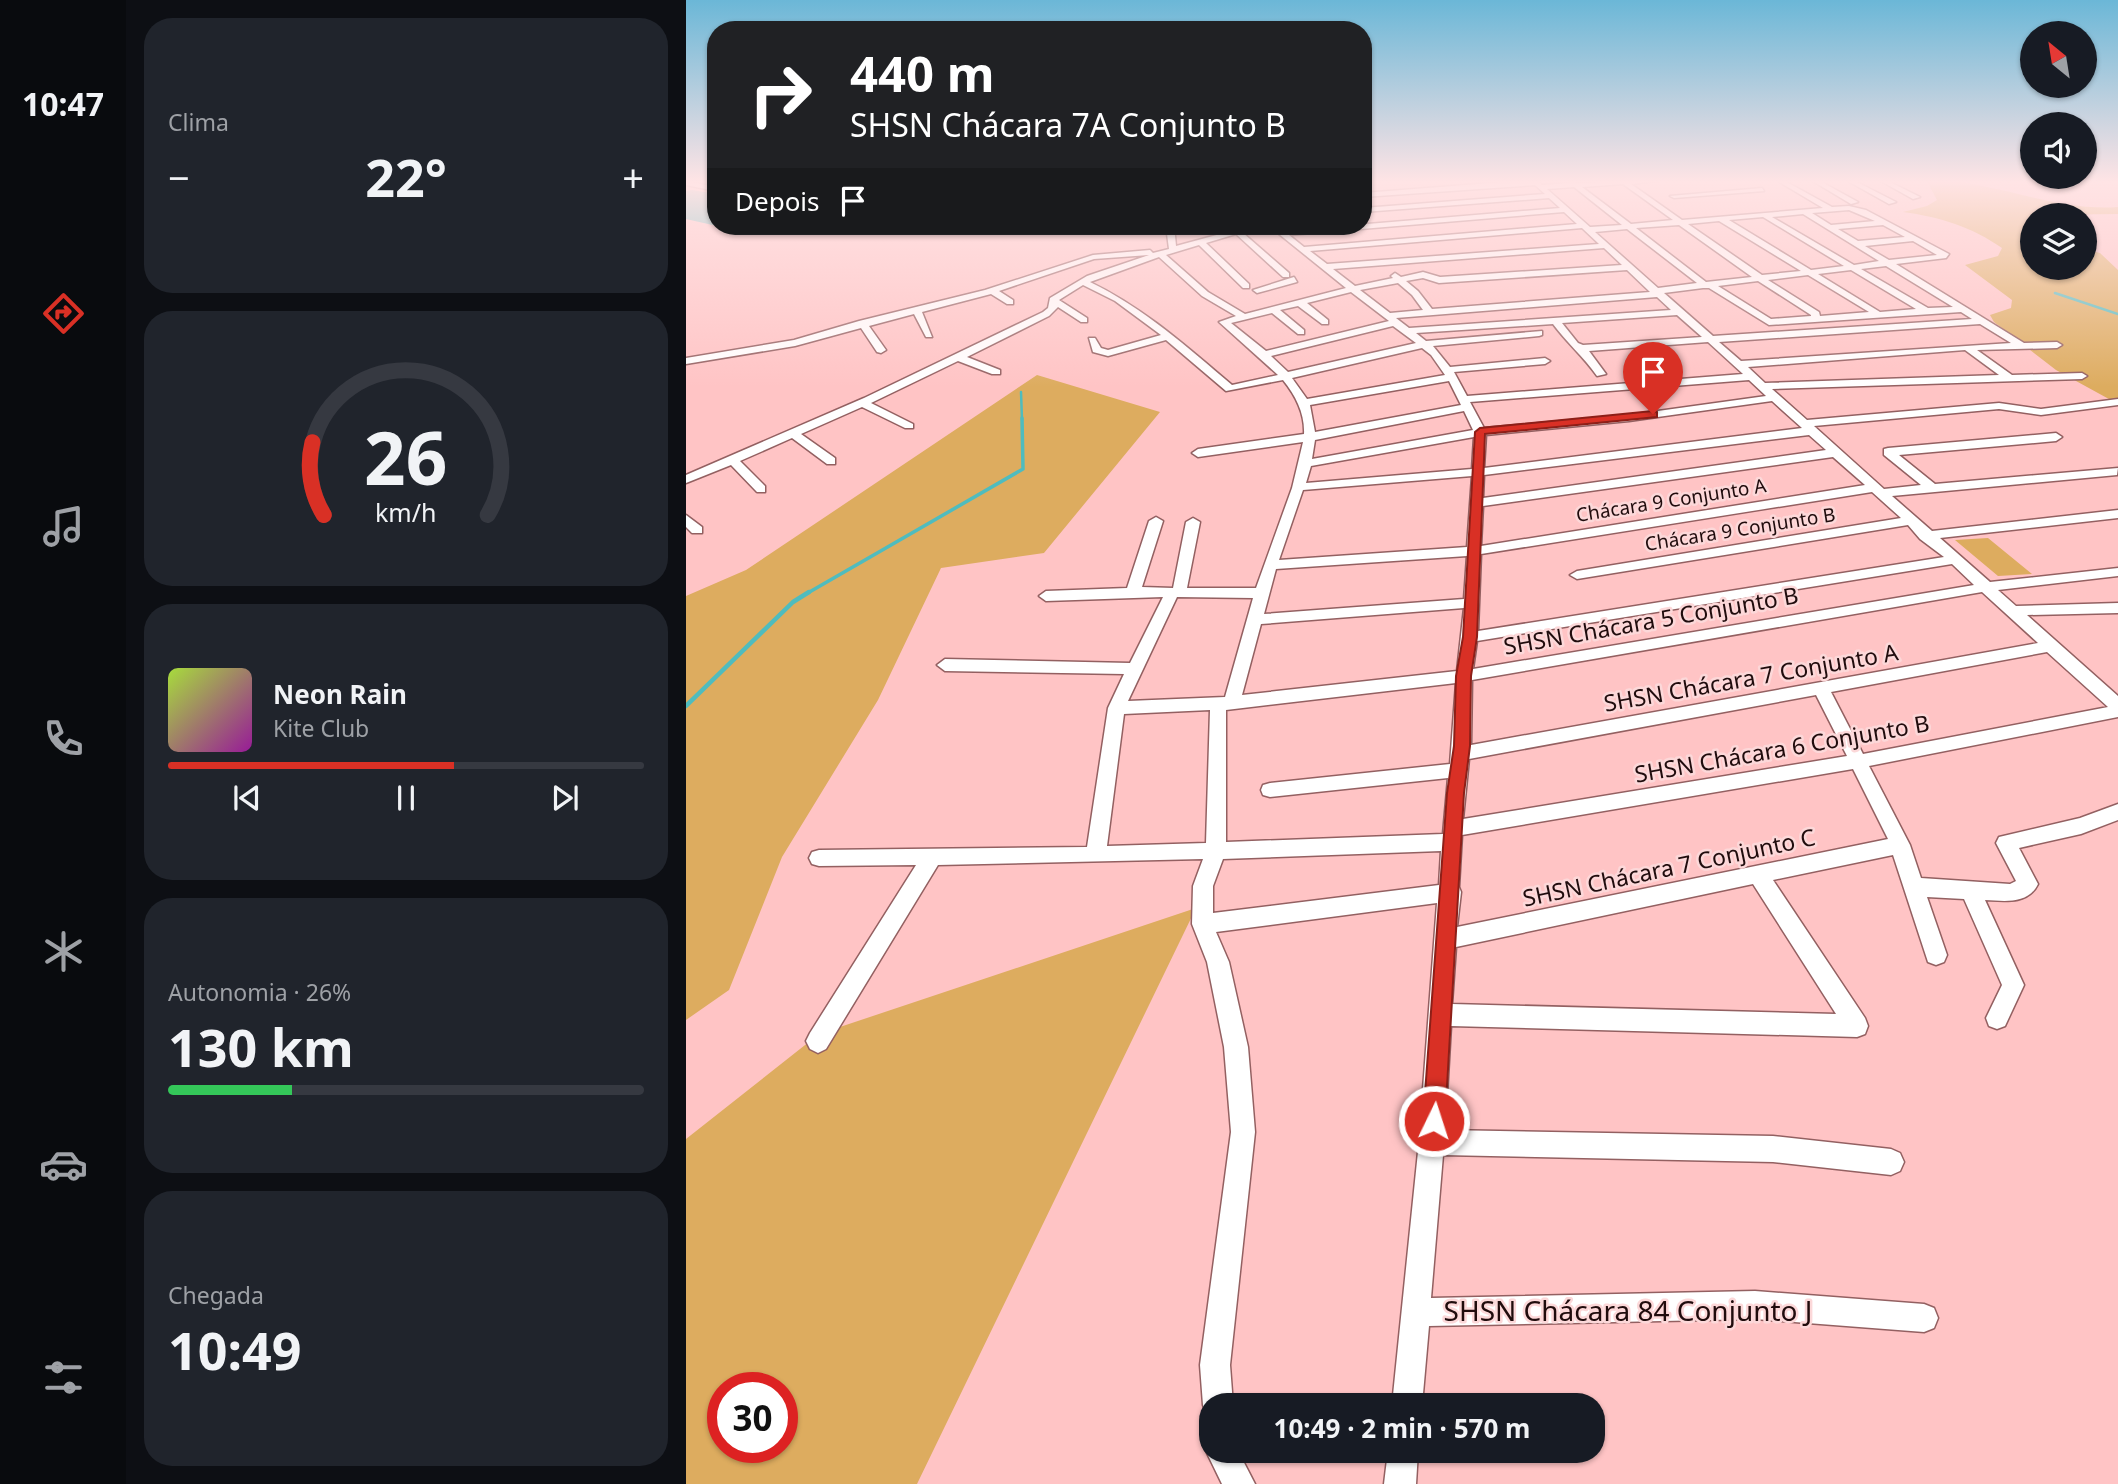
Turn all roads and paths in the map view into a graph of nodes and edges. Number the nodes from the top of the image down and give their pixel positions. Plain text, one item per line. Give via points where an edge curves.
1 (1178, 249) edge
2 (1208, 249) edge
3 (1258, 249) edge
4 (1304, 249) edge
5 (1557, 249) edge
6 (1607, 249) edge
7 (1658, 249) edge
8 (1719, 249) edge
9 (1768, 249) edge
10 (1821, 249) edge
11 (1863, 249) edge
12 (1933, 249) edge
13 (1167, 252) junction
14 (1614, 255) junction
15 (1379, 262) junction
16 (1888, 265) junction
17 (1326, 267) junction
18 (1627, 267) junction
19 (1854, 269) junction
20 (1808, 274) junction
21 (1423, 275) junction
22 (1399, 279) junction
23 (1761, 279) junction
24 (1025, 280) junction
25 (1086, 283) junction
26 (1036, 286) dead end
27 (1246, 286) dead end
28 (1708, 286) junction
29 (1352, 289) junction
30 (1256, 290) dead end
31 (992, 291) junction
32 (1656, 293) junction
33 (1292, 295) junction
34 (1053, 300) junction
35 (1574, 300) junction
36 (1010, 302) dead end
37 (916, 309) junction
38 (1273, 309) junction
39 (1961, 309) junction
40 (1428, 311) junction
41 (1926, 311) junction
42 (1677, 312) junction
43 (1877, 314) junction
44 (1244, 317) junction
45 (1590, 318) junction
46 (1815, 318) junction
47 (1389, 319) junction
48 (1084, 320) dead end
49 (1555, 320) junction
50 (1981, 321) junction
51 (1325, 322) dead end
52 (862, 323) junction
53 (1599, 327) dead end
54 (1406, 331) junction
55 (1301, 332) dead end
56 (1539, 333) dead end
57 (929, 335) dead end
58 (1607, 336) dead end
59 (1168, 337) junction
60 (1706, 338) junction
61 (1092, 340) dead end
62 (1425, 344) junction
63 (1615, 345) junction
64 (2021, 345) junction
65 (2057, 345) dead end
66 (1968, 347) junction
67 (1582, 348) junction
68 (881, 350) dead end
69 (1263, 355) junction
70 (958, 357) junction
71 (686, 361) edge
72 (1545, 361) dead end
73 (1736, 365) junction
74 (996, 372) dead end
75 (1450, 373) junction
76 (1601, 374) dead end
77 (2082, 376) dead end
78 (1288, 377) junction
79 (1749, 377) junction
80 (2012, 380) junction
81 (1759, 386) junction
82 (1773, 398) junction
83 (2118, 402) edge
84 (863, 403) junction
85 (1303, 403) junction
86 (1467, 403) junction
87 (909, 426) dead end
88 (1805, 427) junction
89 (1480, 432) junction
90 (795, 435) junction
91 (1310, 437) junction
92 (2056, 437) dead end
93 (1198, 453) dead end
94 (1834, 453) junction
95 (733, 460) junction
96 (831, 460) dead end
97 (1303, 464) junction
98 (2117, 471) edge
99 (1480, 472) junction
100 (686, 479) edge
101 (1298, 487) junction
102 (761, 489) dead end
103 (1933, 489) junction
104 (1875, 491) junction
105 (1478, 503) junction
106 (2118, 514) edge
107 (686, 519) edge
108 (1156, 521) dead end
109 (1909, 521) junction
110 (1193, 522) dead end
111 (697, 530) dead end
112 (1925, 536) junction
113 (1476, 551) junction
114 (1952, 560) junction
115 (1270, 565) junction
116 (2118, 572) edge
117 (1577, 575) dead end
118 (1983, 588) junction
119 (1133, 592) junction
120 (1175, 593) junction
121 (1264, 593) junction
122 (1046, 596) dead end
123 (1472, 603) junction
124 (2118, 608) edge
125 (2009, 611) junction
126 (1253, 620) junction
127 (1470, 637) junction
128 (2049, 646) junction
129 (945, 665) dead end
130 (1135, 669) junction
131 (1464, 676) junction
132 (1821, 688) junction
133 (1225, 705) junction
134 (1116, 708) junction
135 (2118, 709) edge
136 (1860, 761) junction
137 (1458, 762) junction
138 (1270, 790) dead end
139 (2118, 812) edge
140 (1452, 835) junction
141 (1900, 845) junction
142 (1216, 850) junction
143 (1096, 855) junction
144 (933, 856) junction
145 (819, 858) dead end
146 (1758, 874) junction
147 (1916, 887) junction
148 (1972, 891) junction
149 (1451, 892) junction
150 (1202, 924) junction
151 (1447, 939) junction
152 (1936, 955) dead end
153 (1441, 1015) junction
154 (1997, 1018) dead end
155 (818, 1041) dead end
156 (1432, 1142) junction
157 (1891, 1162) dead end
158 (1415, 1312) junction
159 (1924, 1318) dead end
160 (1217, 1393) edge
161 (1408, 1393) edge
162 (1228, 1463) edge
163 (1402, 1463) edge
164 (1239, 1484) edge
165 (1399, 1484) edge

1 - 13 street
2 - 27 street
3 - 33 street via 1290,278
4 - 17 street
5 - 15 street
6 - 14 street
7 - 28 street
8 - 23 street
9 - 20 street
10 - 19 street
11 - 16 street
12 - 16 street via 1946,256
13 - 24 street via 1105,254
13 - 25 street
13 - 44 street via 1205,294
14 - 18 street
14 - 21 street via 1426,269 1420,271
15 - 17 street
15 - 22 street
16 - 19 street
16 - 39 street
17 - 29 street
18 - 21 street via 1443,280
18 - 32 street
19 - 20 street
19 - 41 street
20 - 23 street
20 - 43 street
21 - 22 street
22 - 29 street
22 - 40 street
23 - 28 street
23 - 46 street via 1816,314
24 - 26 street
24 - 31 street
25 - 34 street
25 - 59 street via 1134,310
28 - 32 street
28 - 46 street via 1766,322
29 - 33 street
29 - 47 street
30 - 33 street
31 - 36 street
31 - 37 street
32 - 35 street
32 - 42 street
33 - 38 street
33 - 51 street
34 - 48 street
34 - 70 street via 1053,309 1046,314
35 - 40 street
35 - 45 street
37 - 52 street
37 - 57 street
38 - 44 street
38 - 55 street
39 - 41 street
39 - 50 street
40 - 47 street
41 - 43 street
42 - 45 street
42 - 60 street
43 - 46 street
44 - 69 street via 1224,322
45 - 49 street
45 - 53 street
47 - 54 street
47 - 69 street
49 - 54 street
49 - 67 street via 1574,345
50 - 60 street
50 - 64 street
52 - 68 street
52 - 71 street via 777,347
54 - 62 street
56 - 62 street
58 - 63 street
59 - 61 street via 1101,353
59 - 78 street via 1230,390
60 - 63 street
60 - 73 street
62 - 75 street
62 - 78 street
63 - 67 street
64 - 65 street
64 - 66 street
66 - 73 street
66 - 80 street
67 - 76 street
69 - 78 street
70 - 74 street
70 - 84 street
72 - 75 street
73 - 79 street
75 - 85 street
75 - 86 street
77 - 80 street
78 - 85 street
79 - 81 street
79 - 86 street
80 - 81 street
81 - 82 street
82 - 88 street
82 - 89 street
83 - 88 street via 2042,412 1999,406
84 - 87 street
84 - 90 street
85 - 91 street
86 - 89 street
86 - 91 street
88 - 94 street
88 - 99 street
89 - 97 street
89 - 99 street
90 - 95 street
90 - 96 street
91 - 93 street
91 - 97 street
92 - 103 street via 1888,452
94 - 104 street
94 - 105 street
95 - 100 street
95 - 102 street
97 - 101 street
98 - 103 street, Chácara 9 Conjunto A
99 - 101 street
99 - 105 street
101 - 115 street
103 - 104 street, Chácara 9 Conjunto A
104 - 109 street
104 - 113 street, Chácara 9 Conjunto A
105 - 113 street
106 - 112 street
107 - 111 street
108 - 119 street
109 - 112 street
109 - 117 street, Chácara 9 Conjunto B
110 - 120 street
112 - 114 street
113 - 115 street, Chácara 9 Conjunto A
113 - 123 street
114 - 118 street
114 - 127 street
115 - 121 street
116 - 118 street, SHSN Chácara 5 Conjunto B
118 - 125 street
118 - 131 street, SHSN Chácara 5 Conjunto B
119 - 120 street
119 - 122 street
120 - 121 street
120 - 130 street
121 - 126 street
123 - 126 street
123 - 127 street
124 - 125 street
125 - 128 street
126 - 133 street
127 - 131 street
128 - 132 street, SHSN Chácara 7 Conjunto A
128 - 135 street
129 - 130 street
130 - 134 street
131 - 133 street, SHSN Chácara 5 Conjunto B
131 - 137 street
132 - 136 street
132 - 137 street, SHSN Chácara 7 Conjunto A
133 - 134 street, SHSN Chácara 5 Conjunto B
133 - 142 street
134 - 143 street
135 - 136 street, SHSN Chácara 6 Conjunto B
136 - 140 street, SHSN Chácara 6 Conjunto B
136 - 141 street
137 - 138 street, SHSN Chácara 7 Conjunto A
137 - 140 street
139 - 148 street via 2081,826 2006,843 2028,884 2012,893
140 - 142 street, SHSN Chácara 6 Conjunto B
140 - 149 street
141 - 146 street, SHSN Chácara 7 Conjunto C
141 - 147 street
142 - 143 street, SHSN Chácara 6 Conjunto B
142 - 150 street via 1203,886
143 - 144 street, SHSN Chácara 6 Conjunto B
144 - 145 street, SHSN Chácara 6 Conjunto B
144 - 155 street
146 - 151 street, SHSN Chácara 7 Conjunto C
146 - 153 street via 1857,1026
147 - 148 street
147 - 152 street
148 - 154 street via 2013,985
149 - 150 street
149 - 151 street
150 - 160 street via 1218,962 1236,1047 1243,1132 1215,1365
151 - 153 street
153 - 156 street
156 - 157 street via 1773,1149
156 - 158 street
158 - 159 street, SHSN Chácara 84 Conjunto J via 1755,1305
158 - 161 street
162 - 164 street
163 - 165 street

